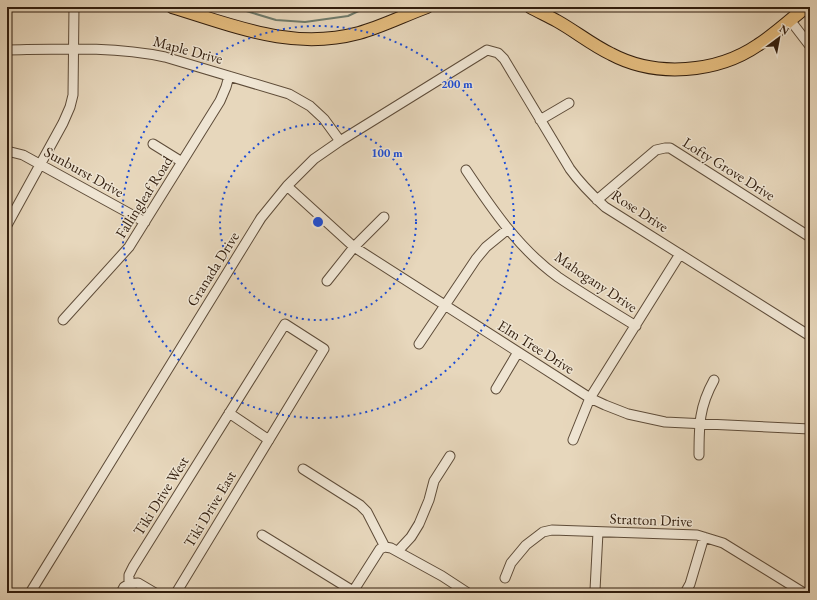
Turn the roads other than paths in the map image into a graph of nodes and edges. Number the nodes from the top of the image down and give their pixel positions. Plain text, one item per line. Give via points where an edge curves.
1 (74, 7) edge
2 (172, 7) edge
3 (427, 7) edge
4 (530, 7) edge
5 (806, 7) edge
6 (790, 20) junction
7 (810, 46) edge
8 (73, 49) junction
9 (7, 50) edge
10 (504, 59) joint
11 (229, 76) junction
12 (569, 103) dead end
13 (540, 120) junction
14 (340, 141) junction
15 (153, 144) dead end
16 (7, 151) edge
17 (182, 162) junction
18 (41, 164) junction
19 (466, 170) dead end
20 (287, 186) junction
21 (598, 200) junction
22 (384, 217) dead end
23 (145, 222) junction
24 (7, 225) edge
25 (508, 230) junction
26 (810, 237) edge
27 (354, 247) junction
28 (680, 254) junction
29 (327, 282) dead end
30 (445, 306) junction
31 (63, 320) dead end
32 (636, 326) junction
33 (810, 336) edge
34 (419, 344) dead end
35 (518, 352) junction
36 (714, 380) dead end
37 (496, 388) dead end
38 (590, 398) junction
39 (229, 413) junction
40 (699, 424) junction
41 (810, 429) edge
42 (269, 440) junction
43 (573, 440) dead end
44 (699, 455) dead end
45 (450, 456) dead end
46 (303, 468) dead end
47 (598, 532) junction
48 (262, 535) dead end
49 (704, 537) junction
50 (385, 547) junction
51 (398, 551) junction
52 (505, 578) dead end
53 (129, 584) junction
54 (595, 590) dead end
55 (352, 592) edge
56 (30, 593) edge
57 (121, 593) edge
58 (155, 593) edge
59 (176, 593) edge
60 (468, 593) edge
61 (685, 593) edge
62 (804, 593) edge

1 - 8 street
2 - 3 main road via 264,35 304,39 333,38 359,33
4 - 6 main road via 611,54 631,63 656,68 686,69 729,60 758,45
5 - 6 main road
6 - 7 street
8 - 9 street, Maple Drive
8 - 11 street, Maple Drive via 145,52
8 - 18 street via 73,95 70,107
10 - 13 street, Rose Drive
10 - 14 street, Granada Drive via 498,53 487,50
11 - 14 street, Maple Drive via 289,94 310,106 324,119
11 - 17 street, Fallingleaf Road via 220,101
12 - 13 street
13 - 21 street, Rose Drive via 570,169
14 - 20 street, Granada Drive via 314,159
15 - 17 street
16 - 18 street, Sunburst Drive via 23,154
17 - 23 street, Fallingleaf Road
18 - 23 street, Sunburst Drive
18 - 24 street
19 - 25 street, Mahogany Drive
20 - 27 street, Elm Tree Drive
20 - 56 street, Granada Drive via 261,218
21 - 26 street, Lofty Grove Drive via 656,150 670,148
21 - 28 street, Rose Drive
22 - 27 street
23 - 31 street, Fallingleaf Road via 129,247
25 - 30 street via 486,247 476,259
25 - 32 street, Mahogany Drive via 558,277
27 - 29 street
27 - 30 street, Elm Tree Drive
28 - 32 street
28 - 33 street, Rose Drive
30 - 34 street
30 - 35 street, Elm Tree Drive
32 - 38 street
35 - 37 street
35 - 38 street, Elm Tree Drive
36 - 40 street via 707,392
38 - 40 street, Elm Tree Drive via 628,414 665,422
38 - 43 street
39 - 42 street
39 - 42 street, Tiki Drive West via 284,324 324,349
39 - 53 street, Tiki Drive West via 133,567 129,575
40 - 41 street, Elm Tree Drive
40 - 44 street
42 - 59 street, Tiki Drive East
45 - 51 street via 434,481 419,524
46 - 50 street via 360,505 367,512
47 - 49 street, Stratton Drive
47 - 52 street, Stratton Drive via 543,532 526,545 511,563
47 - 54 street
48 - 55 street
49 - 61 street
49 - 62 street, Stratton Drive via 723,543
50 - 51 street
50 - 55 street via 380,549
51 - 60 street
53 - 57 street, Tiki Drive West
53 - 58 street via 138,583

